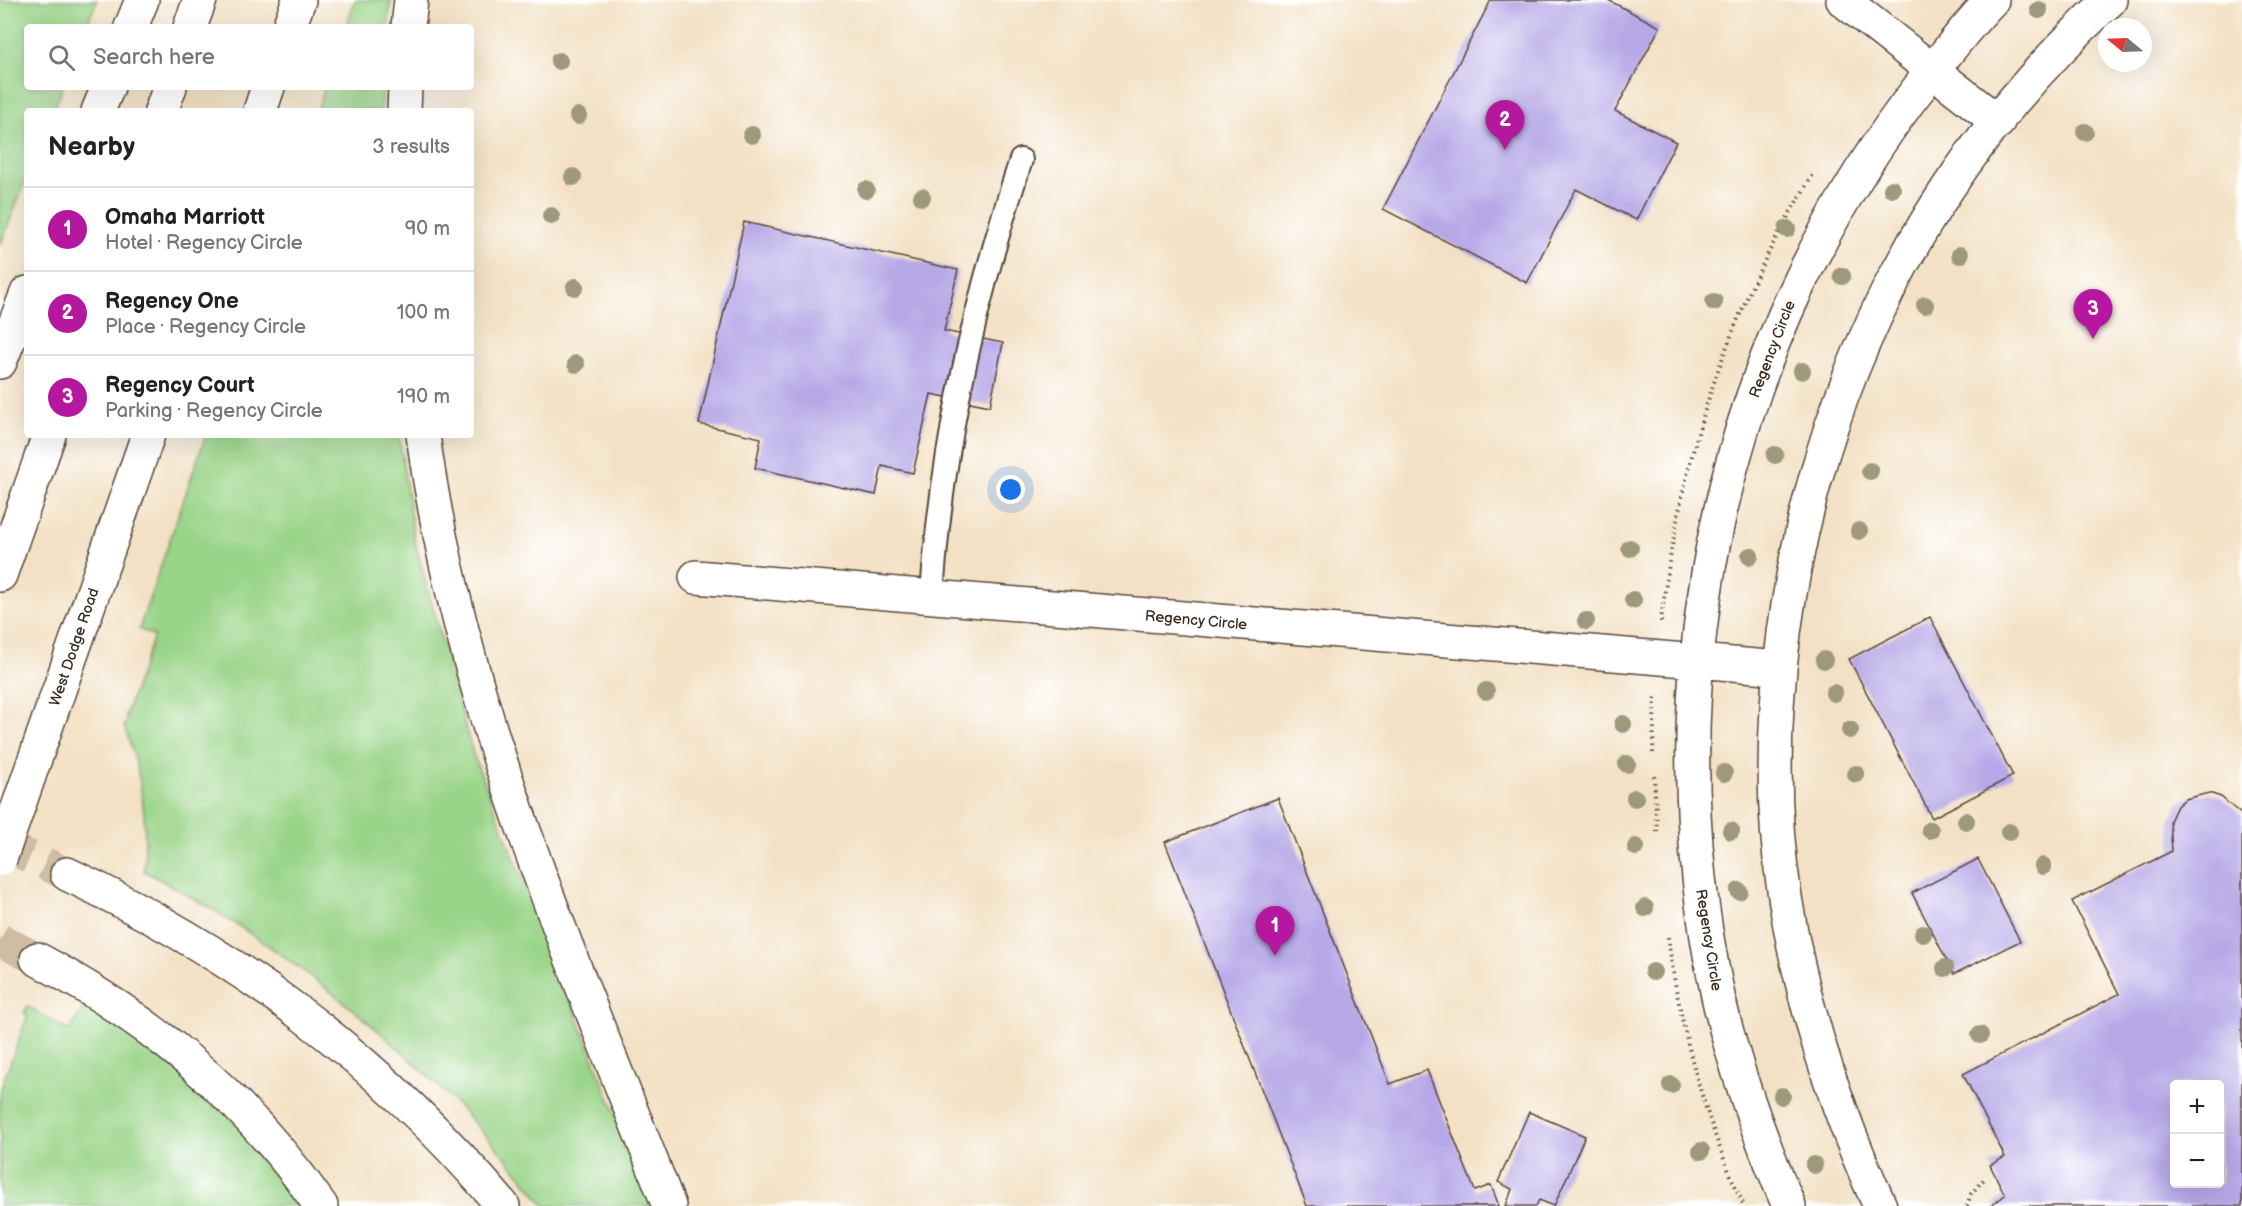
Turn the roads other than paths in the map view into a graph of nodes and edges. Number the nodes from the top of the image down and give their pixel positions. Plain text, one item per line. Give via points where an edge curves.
1 (142, 0) edge
2 (200, 0) edge
3 (299, 0) edge
4 (411, 0) edge
5 (1843, 0) edge
6 (1992, 0) edge
7 (2110, 0) edge
8 (132, 24) edge
9 (191, 24) edge
10 (290, 24) edge
11 (408, 24) edge
12 (1933, 70) junction
13 (107, 90) edge
14 (169, 90) edge
15 (267, 90) edge
16 (405, 90) edge
17 (99, 108) edge
18 (162, 108) edge
19 (261, 108) edge
20 (404, 108) edge
21 (1998, 122) junction
22 (1021, 160) dead end
23 (24, 301) edge
24 (0, 362) edge
25 (48, 438) edge
26 (147, 438) edge
27 (423, 438) edge
28 (0, 575) edge
29 (696, 577) dead end
30 (932, 597) junction
31 (1696, 663) junction
32 (1780, 668) junction
33 (0, 859) edge
34 (67, 874) tunnel mouth
35 (37, 959) tunnel mouth
36 (321, 1206) edge
37 (503, 1206) edge
38 (669, 1206) edge
39 (1789, 1206) edge
40 (1880, 1206) edge

1 - 8 main road
2 - 9 main road
3 - 10 main road
4 - 11 main road
5 - 12 main road
6 - 12 main road, Regency Circle
7 - 21 main road via 2039,71
12 - 21 main road
12 - 31 main road, Regency Circle via 1893,121 1841,200 1803,270 1768,350 1721,508
13 - 17 main road
14 - 18 main road
15 - 19 main road
16 - 20 main road
21 - 32 main road via 1960,170 1913,243 1878,307 1846,380 1802,524
22 - 30 lane via 995,239 961,378 945,459
23 - 24 main road
25 - 28 main road
26 - 33 main road, West Dodge Road, bridge
27 - 38 main road via 444,563 489,732
29 - 30 main road, Regency Circle
30 - 31 main road, Regency Circle
31 - 32 main road, Regency Circle
31 - 39 main road, Regency Circle via 1693,816 1708,941 1740,1076
32 - 40 main road via 1777,822 1784,894 1800,980 1822,1061
34 - 37 main road via 190,940 316,1023 401,1095
35 - 36 main road via 132,1015 179,1051 270,1140

